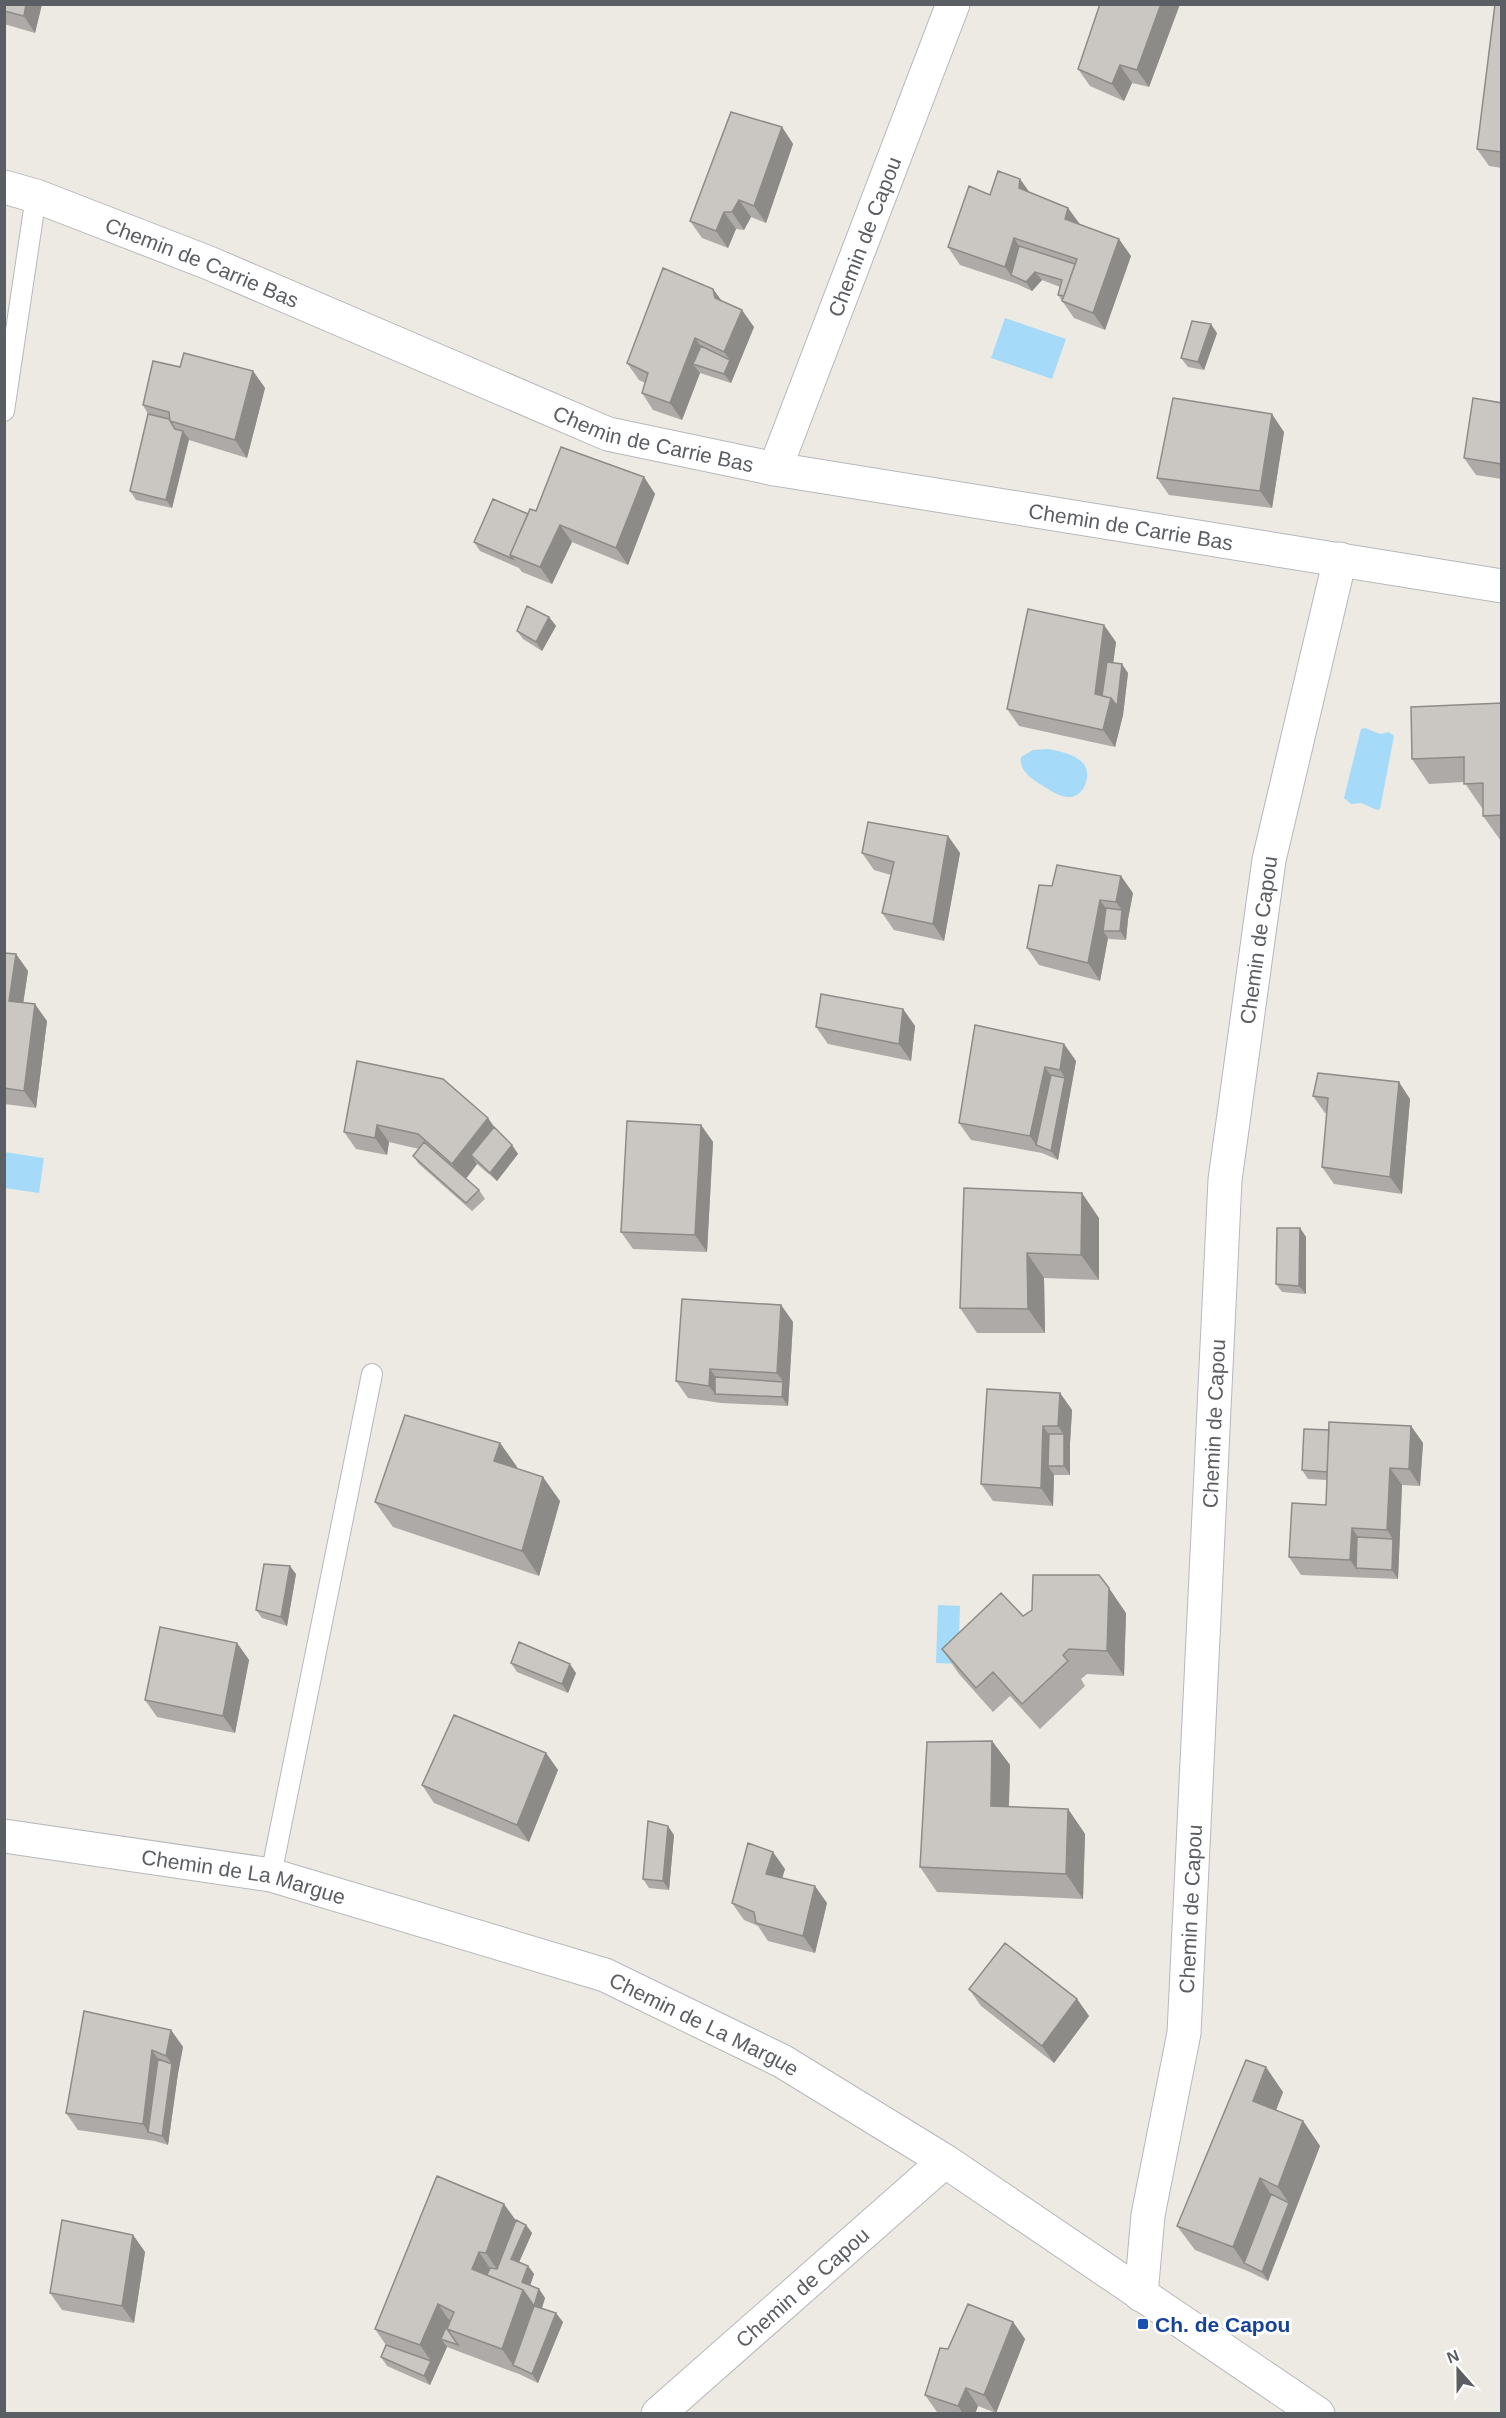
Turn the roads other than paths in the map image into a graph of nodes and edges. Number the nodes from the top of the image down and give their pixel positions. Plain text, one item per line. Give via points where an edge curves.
1 (953, 4) edge
2 (4, 187) edge
3 (36, 196) junction
4 (4, 411) edge
5 (775, 469) junction
6 (1340, 559) junction
7 (1502, 586) edge
8 (372, 1374) dead end
9 (4, 1836) edge
10 (271, 1875) junction
11 (945, 2161) junction
12 (1140, 2295) junction
13 (658, 2414) edge
14 (1318, 2414) edge

1 - 5 street, Chemin de Capou
2 - 3 street, Chemin de Carrie Bas
3 - 4 lane
3 - 5 street, Chemin de Carrie Bas via 209,263 608,434
5 - 6 street, Chemin de Carrie Bas
6 - 7 street, Chemin de Carrie Bas
6 - 12 street, Chemin de Capou via 1269,860 1225,1180 1184,2033 1148,2215
8 - 10 lane
9 - 10 street, Chemin de La Margue
10 - 11 street, Chemin de La Margue via 605,1975 782,2061
11 - 12 street, Chemin de La Margue
11 - 13 street, Chemin de Capou
12 - 14 street, Chemin de La Margue

